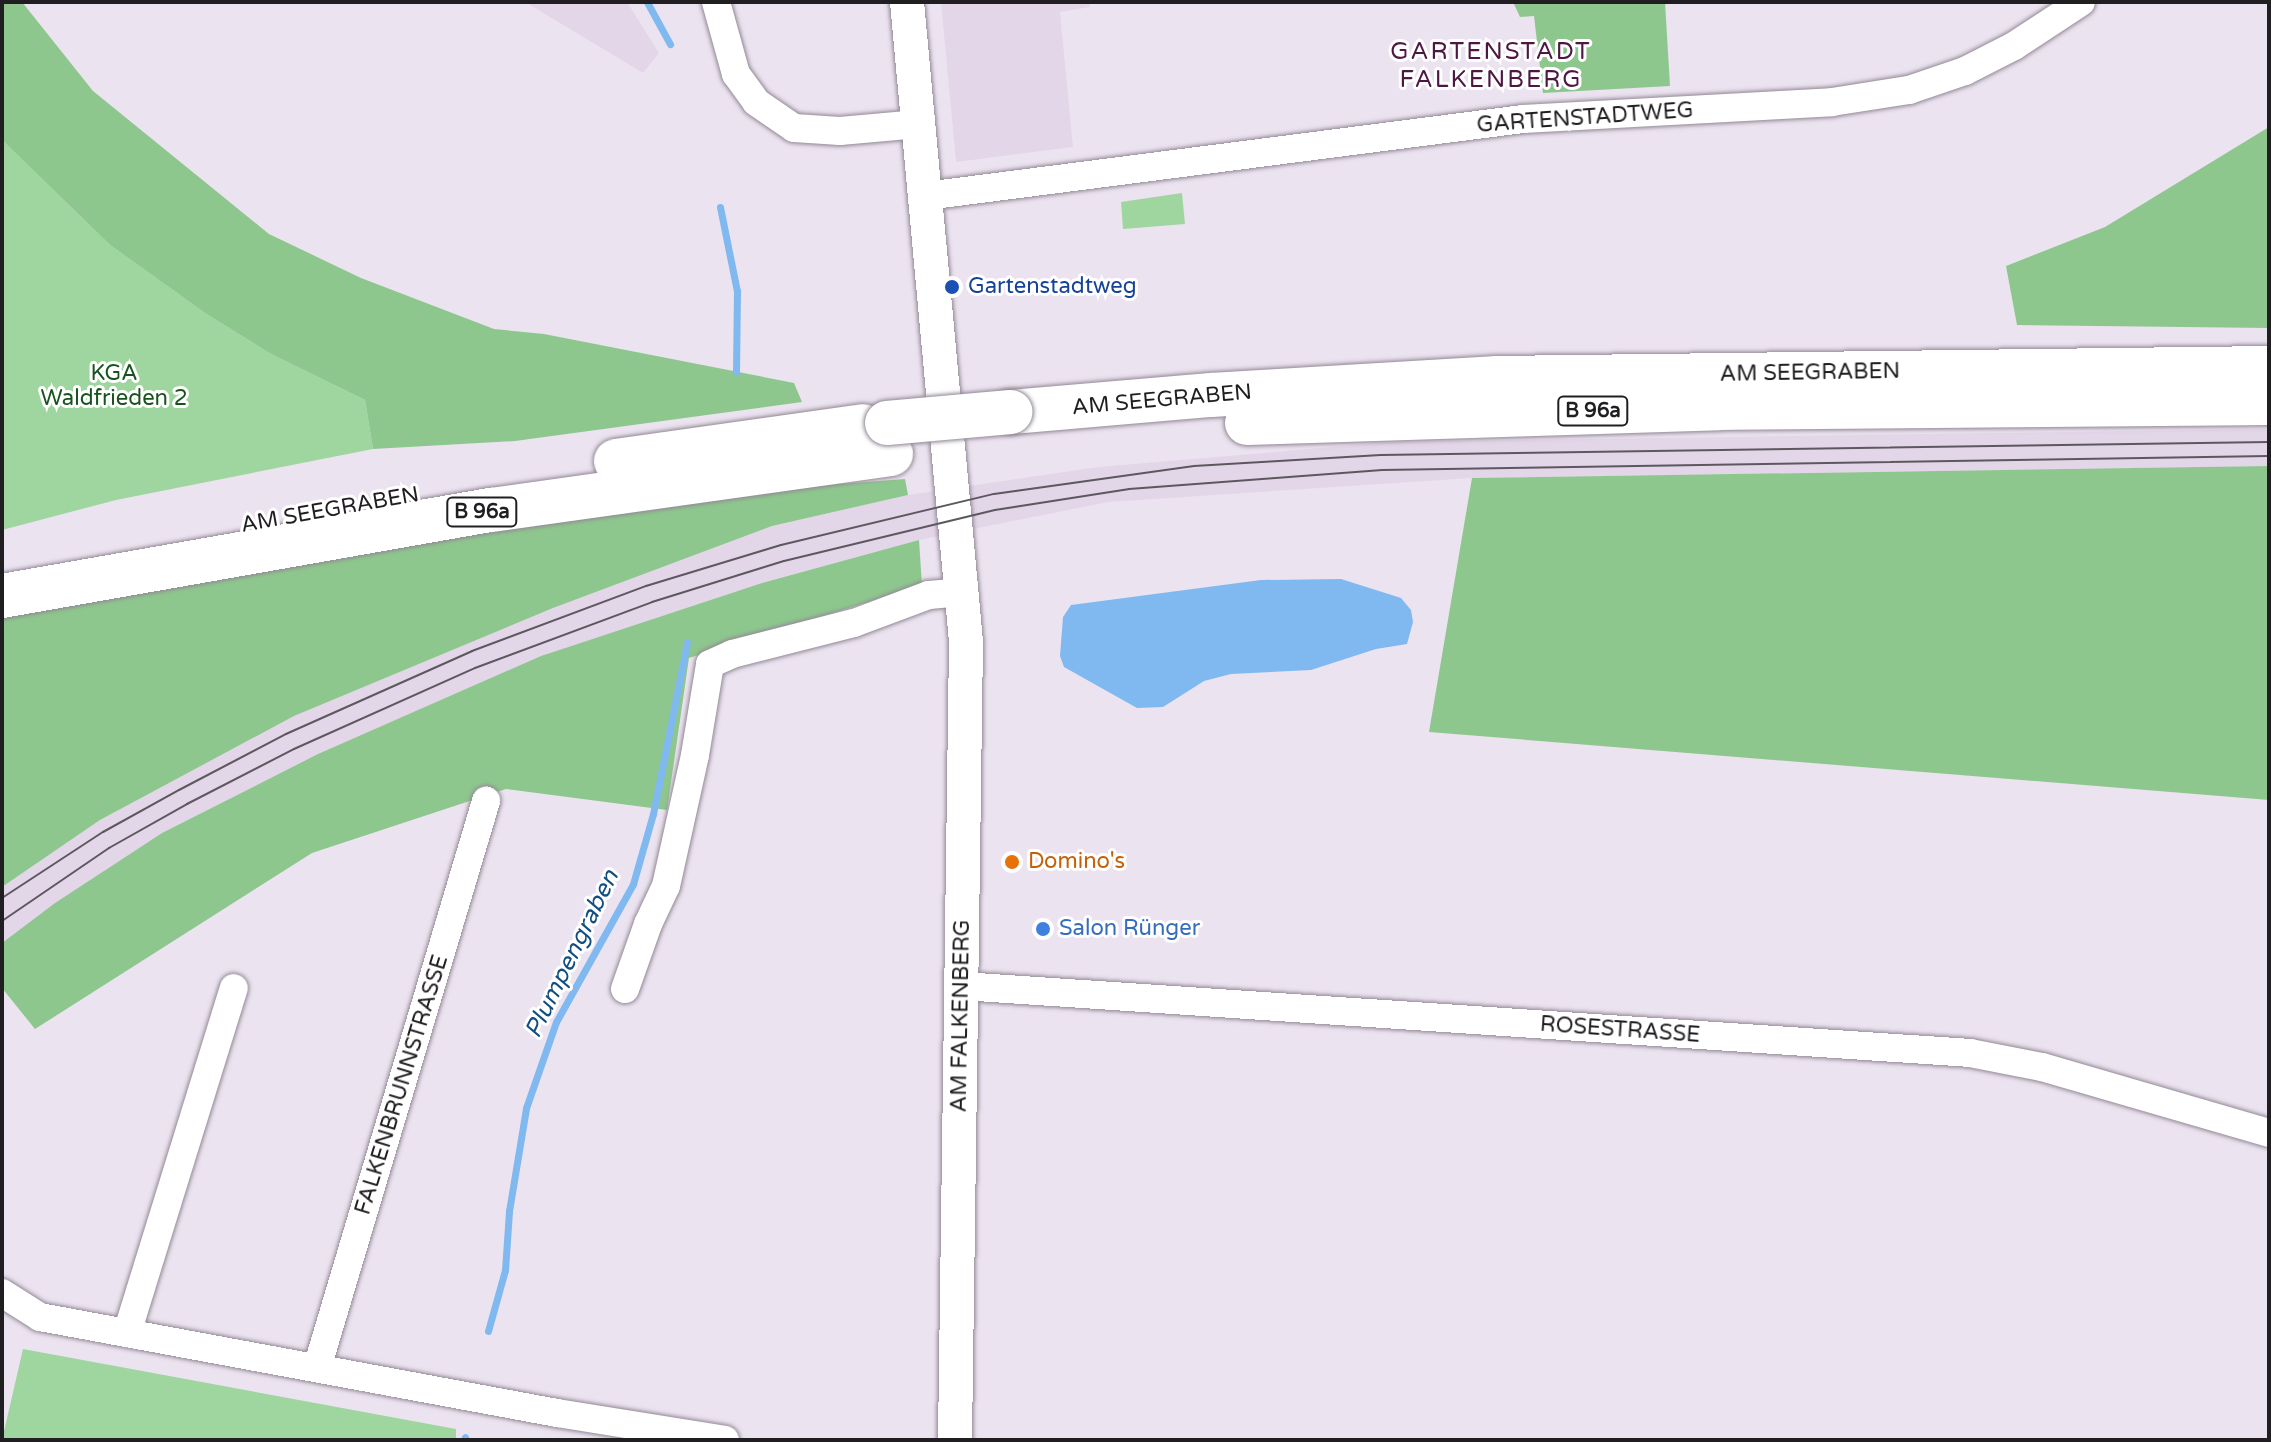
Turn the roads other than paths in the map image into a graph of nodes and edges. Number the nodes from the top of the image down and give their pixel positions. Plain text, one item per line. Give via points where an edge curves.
1 (716, 2) edge
2 (907, 2) edge
3 (2081, 2) edge
4 (919, 124) junction
5 (926, 196) junction
6 (2269, 368) edge
7 (2269, 403) edge
8 (1012, 427) junction
9 (2, 568) edge
10 (71, 570) junction
11 (962, 592) junction
12 (2, 596) edge
13 (486, 801) dead end
14 (962, 986) junction
15 (234, 988) dead end
16 (625, 989) dead end
17 (2269, 1133) edge
18 (2, 1293) edge
19 (127, 1333) junction
20 (317, 1368) junction
21 (725, 1440) edge
22 (955, 1440) edge

1 - 4 street via 736,74 756,102 794,128 840,131
2 - 4 street, AM FALKENBERG
3 - 5 street, GARTENSTADTWEG via 1965,71 1904,91 1832,102 1523,119
4 - 5 street, AM FALKENBERG
5 - 11 street, AM FALKENBERG
6 - 8 main road, AM SEEGRABEN / B 96a via 1497,378 1211,395
7 - 8 main road, AM SEEGRABEN / B 96a via 1719,408
8 - 10 main road, AM SEEGRABEN / B 96a via 889,438 492,510
9 - 10 main road, B 96a
10 - 12 main road, B 96a
11 - 14 street, AM FALKENBERG
11 - 16 street via 929,595 854,623 710,664 666,886
13 - 20 street, FALKENBRUNNSTRASSE
14 - 17 street, ROSESTRASSE via 1970,1053 2042,1067
14 - 22 street, AM FALKENBERG
15 - 19 street
18 - 19 street via 40,1317
19 - 20 street
20 - 21 street

